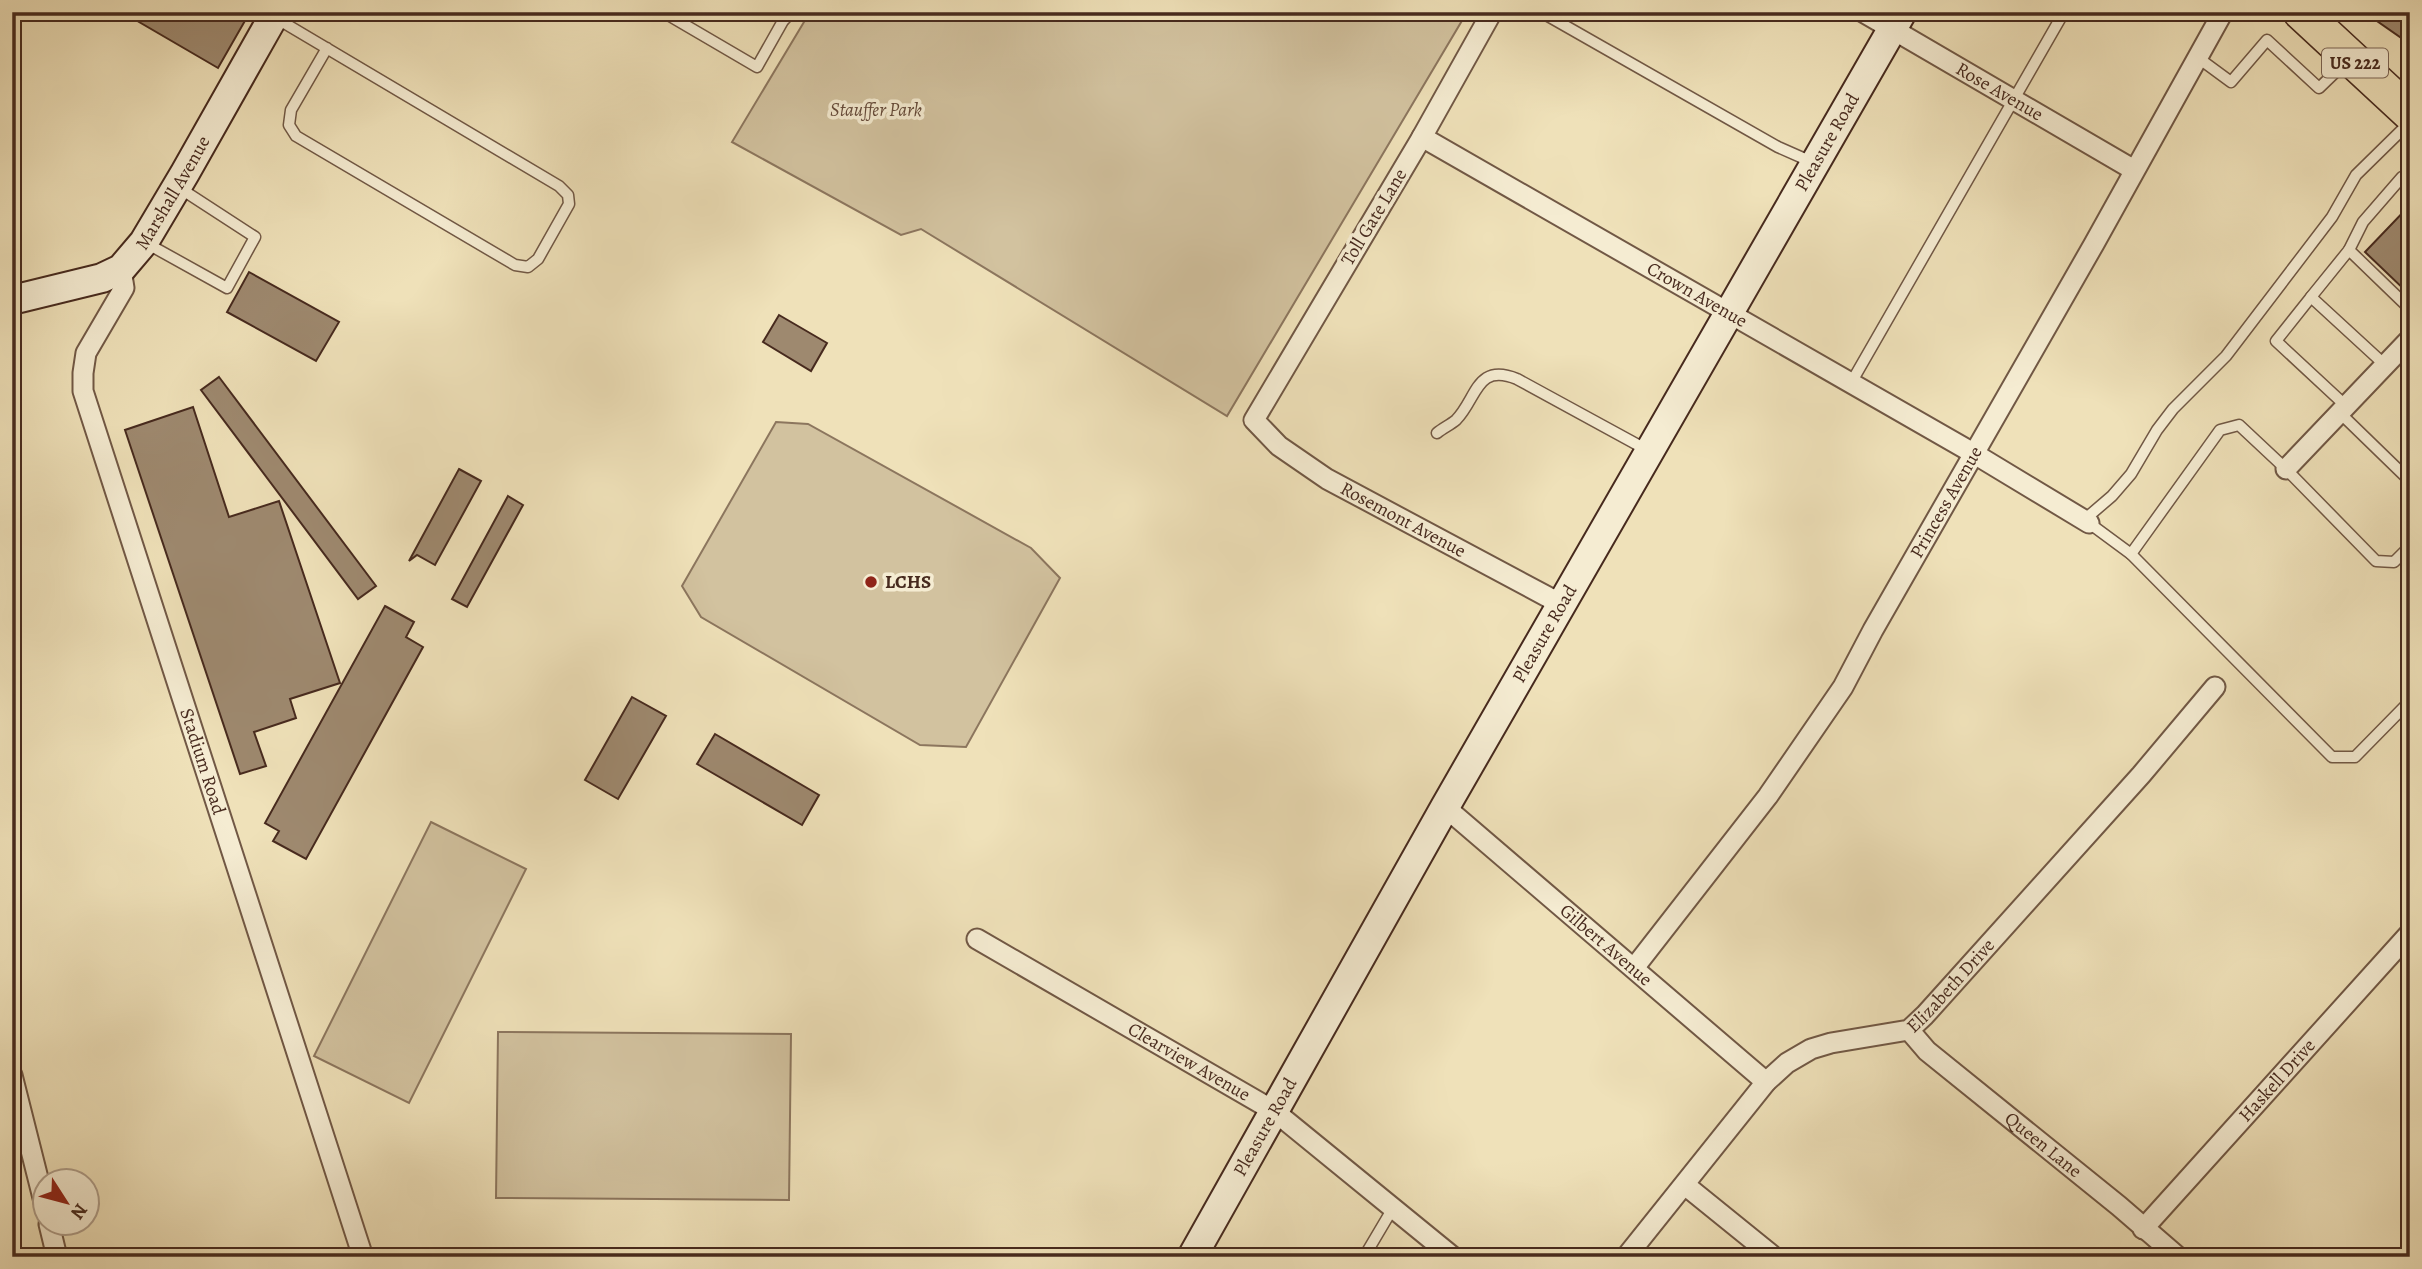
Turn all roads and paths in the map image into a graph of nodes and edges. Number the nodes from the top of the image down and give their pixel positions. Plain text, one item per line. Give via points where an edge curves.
1 (663, 12) edge
2 (773, 12) edge
3 (1492, 12) edge
4 (1541, 12) edge
5 (1863, 12) edge
6 (2064, 12) edge
7 (2223, 12) edge
8 (275, 14) edge
9 (2305, 14) edge
10 (786, 16) edge
11 (1897, 21) edge
12 (327, 48) junction
13 (2197, 57) junction
14 (2350, 58) junction
15 (2014, 100) junction
16 (2404, 106) edge
17 (1422, 137) junction
18 (1815, 164) junction
19 (2134, 170) junction
20 (2410, 184) edge
21 (177, 187) junction
22 (144, 242) junction
23 (2348, 250) junction
24 (121, 269) junction
25 (2311, 297) junction
26 (12, 300) edge
27 (2410, 309) edge
28 (1729, 313) junction
29 (2410, 339) edge
30 (2385, 365) junction
31 (1851, 383) junction
32 (2343, 409) junction
33 (1254, 420) joint
34 (1437, 433) dead end
35 (1650, 451) junction
36 (1973, 453) junction
37 (2286, 469) junction
38 (2410, 481) edge
39 (2086, 522) junction
40 (2410, 547) edge
41 (2132, 554) junction
42 (1561, 604) junction
43 (2215, 687) dead end
44 (2410, 701) edge
45 (1445, 807) junction
46 (2410, 933) edge
47 (977, 939) dead end
48 (1634, 968) junction
49 (1909, 1030) junction
50 (12, 1075) edge
51 (1766, 1082) junction
52 (1274, 1111) junction
53 (35, 1168) edge
54 (1685, 1185) junction
55 (1393, 1208) junction
56 (2143, 1228) junction
57 (53, 1238) edge
58 (57, 1257) edge
59 (363, 1257) edge
60 (1192, 1257) edge
61 (1364, 1257) edge
62 (1453, 1257) edge
63 (1626, 1257) edge
64 (1774, 1257) edge
65 (2178, 1257) edge

1 - 10 lane via 757,67
2 - 10 lane
3 - 17 street, Toll Gate Lane
4 - 18 lane
5 - 11 street, Rose Avenue
6 - 15 lane
7 - 13 street, Princess Avenue
8 - 12 lane
8 - 21 street, Marshall Avenue
9 - 14 highway, US 222
11 - 15 street, Rose Avenue
11 - 18 street, Pleasure Road
12 - 12 lane via 559,186 569,204 538,259 528,267 515,265 296,135 289,125 291,110
13 - 14 lane via 2231,82 2267,40 2319,89
13 - 19 street, Princess Avenue
14 - 16 highway, US 222
15 - 19 street, Rose Avenue
15 - 31 lane
16 - 39 lane via 2332,217 2226,356 2173,409 2131,474
17 - 28 street, Crown Avenue
17 - 33 street, Toll Gate Lane
18 - 28 street, Pleasure Road
19 - 36 street, Princess Avenue
20 - 23 lane via 2402,177 2363,222
21 - 22 street, Marshall Avenue
21 - 22 lane via 255,237 227,288
22 - 24 street, Marshall Avenue
23 - 25 lane
23 - 27 lane
24 - 26 street, Marshall Avenue
24 - 59 street, Stadium Road via 124,288 86,353 83,391
25 - 30 lane
25 - 32 lane via 2276,341
28 - 31 street, Crown Avenue
28 - 35 street, Pleasure Road
29 - 30 street
30 - 32 street
31 - 36 street, Crown Avenue
32 - 37 street
32 - 38 lane
33 - 42 street, Rosemont Avenue via 1279,446 1327,479
34 - 35 lane via 1456,419 1477,385 1499,374 1517,379
35 - 42 street, Pleasure Road
36 - 39 street, Crown Avenue
36 - 48 street, Princess Avenue via 1843,687 1768,796
37 - 40 lane via 2376,561 2394,562
37 - 41 lane via 2239,425 2220,430
39 - 41 lane
41 - 44 lane via 2332,757 2355,757
42 - 45 street, Pleasure Road
43 - 49 street, Elizabeth Drive
45 - 48 street, Gilbert Avenue
45 - 52 street, Pleasure Road
46 - 56 street, Haskell Drive
47 - 52 street, Clearview Avenue
48 - 51 street, Gilbert Avenue
49 - 51 street, Elizabeth Drive via 1811,1049
49 - 56 street, Queen Lane via 1927,1051
50 - 53 street
51 - 54 street, Elizabeth Drive
52 - 55 street, Clearview Avenue
52 - 60 street, Pleasure Road
54 - 63 street, Elizabeth Drive
54 - 64 street
55 - 61 lane
55 - 62 street, Clearview Avenue
56 - 65 street, Queen Lane
57 - 58 street

